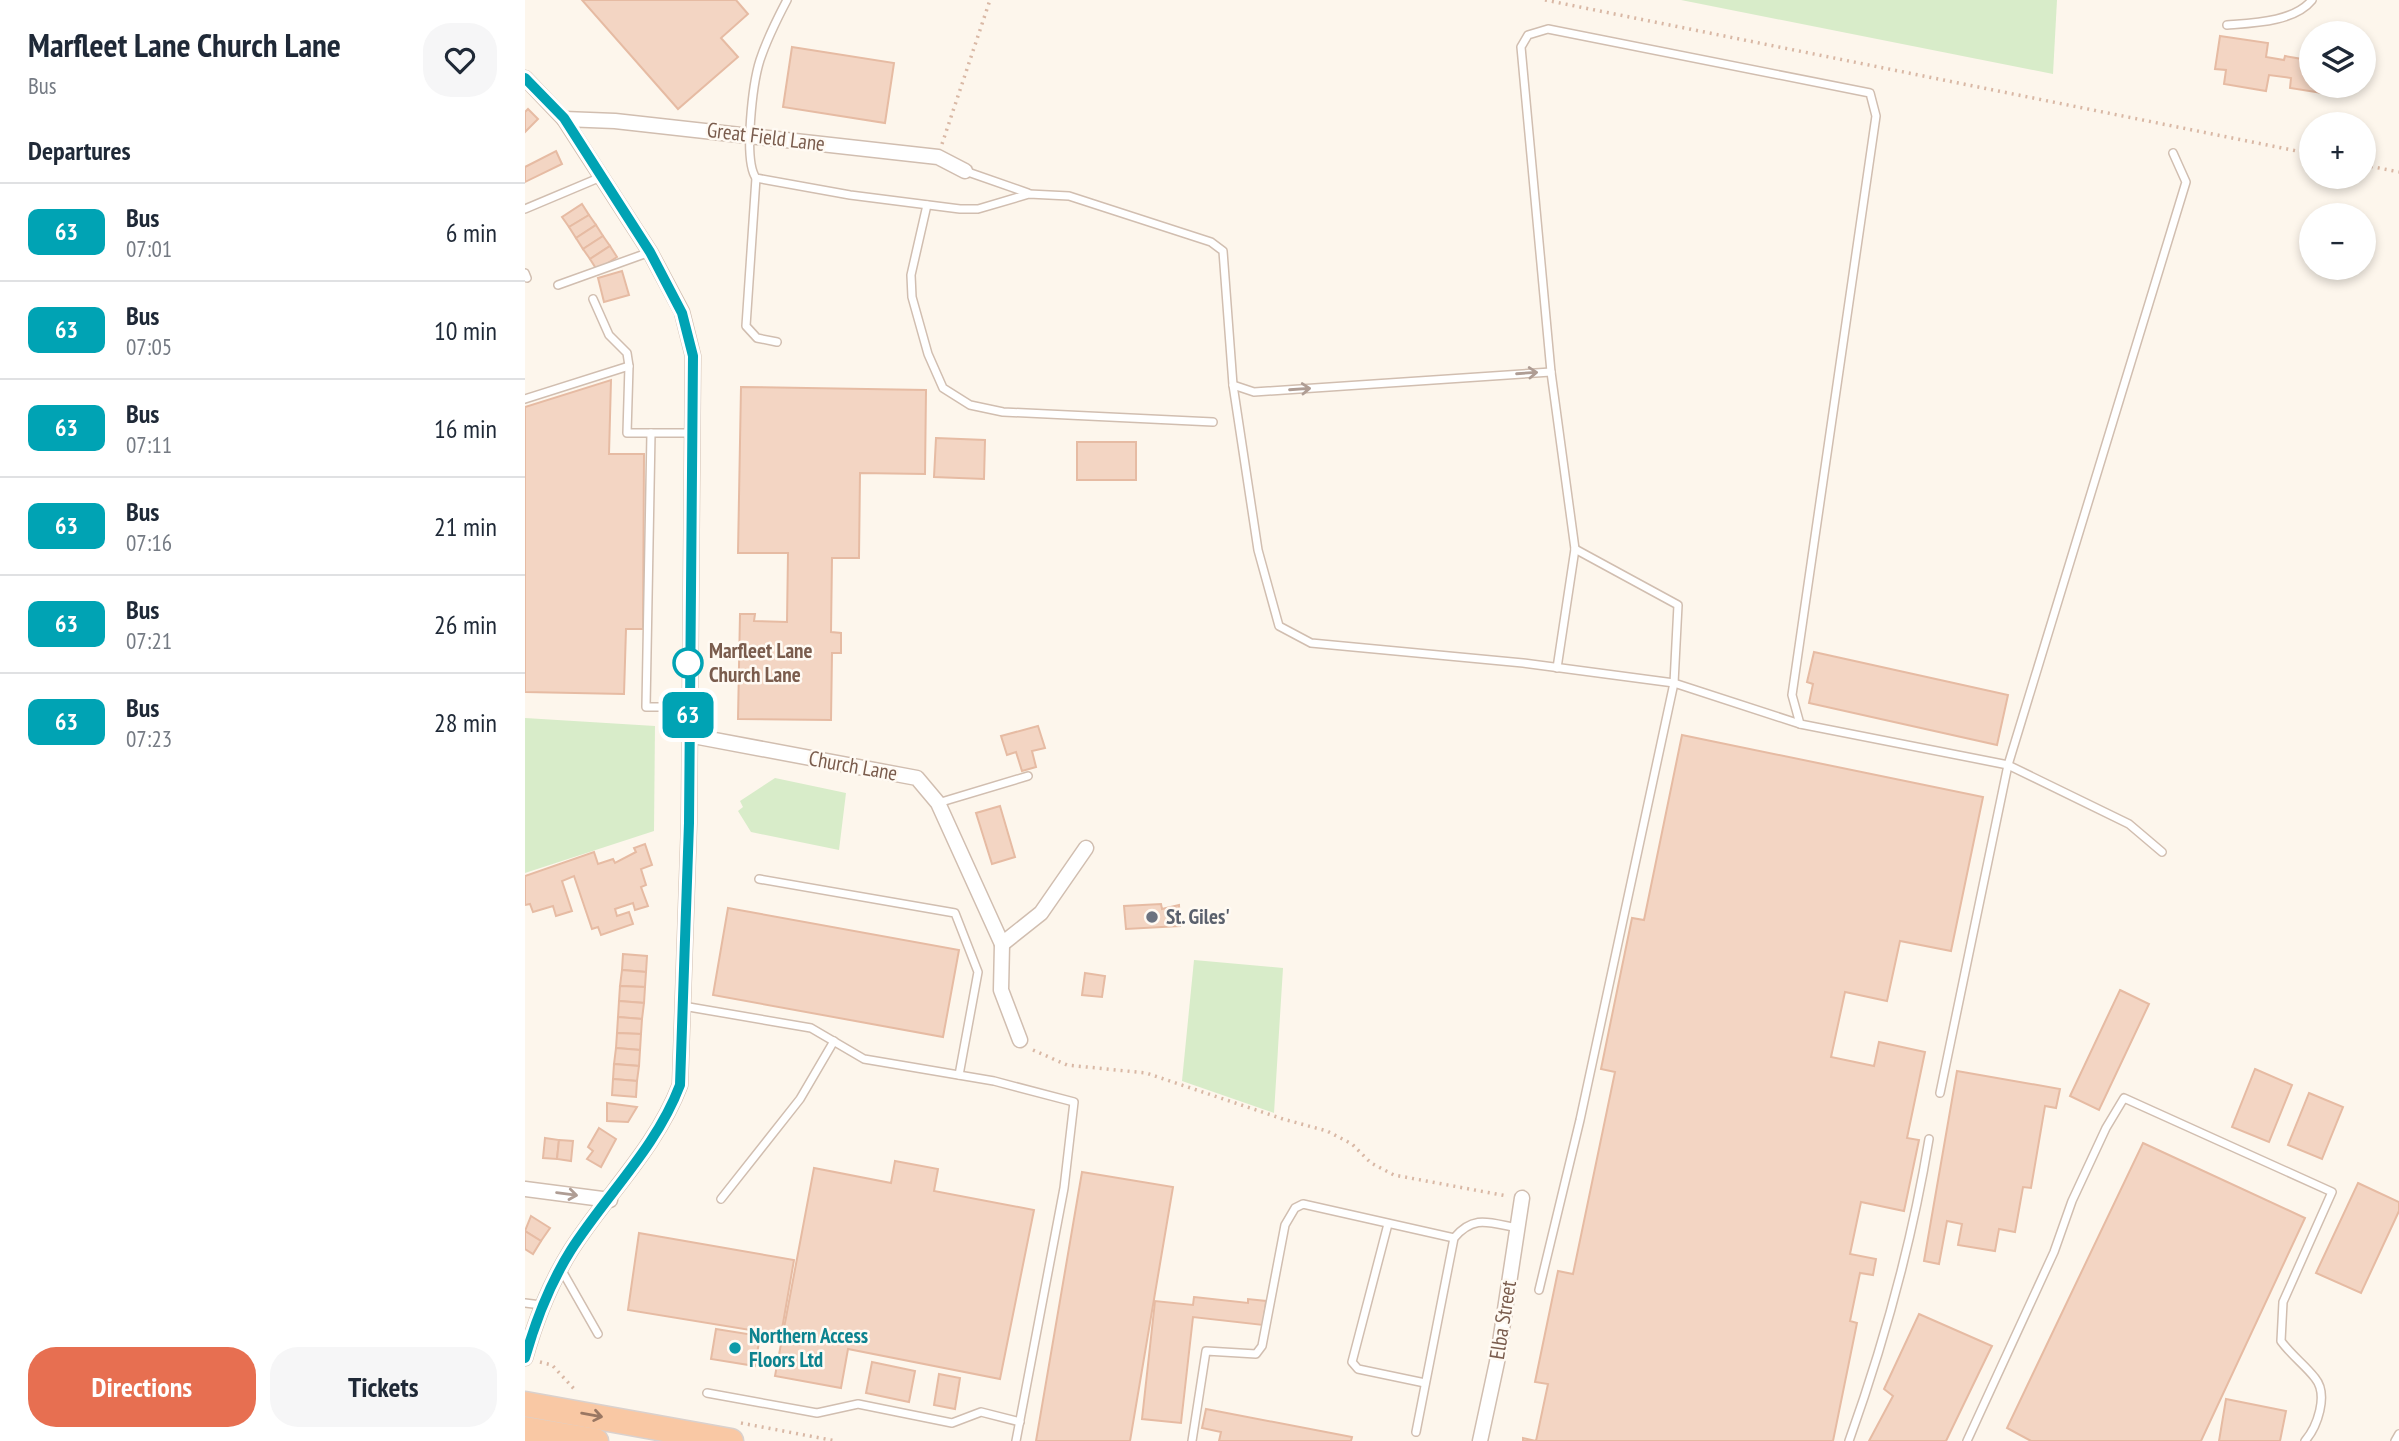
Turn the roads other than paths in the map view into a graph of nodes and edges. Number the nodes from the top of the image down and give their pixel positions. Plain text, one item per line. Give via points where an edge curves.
1 (787, 0) edge
2 (2312, 0) edge
3 (2227, 25) dead end
4 (525, 78) edge
5 (564, 118) junction
6 (750, 135) junction
7 (2173, 153) dead end
8 (965, 171) joint
9 (601, 177) junction
10 (756, 178) junction
11 (1029, 194) junction
12 (927, 205) junction
13 (525, 209) edge
14 (650, 252) junction
15 (558, 285) dead end
16 (593, 299) dead end
17 (777, 342) dead end
18 (629, 366) junction
19 (1551, 372) junction
20 (1233, 385) junction
21 (525, 399) edge
22 (1213, 422) dead end
23 (651, 432) junction
24 (693, 433) junction
25 (1575, 549) junction
26 (1557, 668) junction
27 (1674, 683) junction
28 (688, 707) junction
29 (1800, 724) junction
30 (688, 735) junction
31 (2008, 765) junction
32 (1028, 776) dead end
33 (938, 803) junction
34 (1086, 848) dead end
35 (2162, 852) dead end
36 (759, 879) dead end
37 (1002, 944) junction
38 (683, 1006) junction
39 (1020, 1040) road end
40 (834, 1041) junction
41 (959, 1074) junction
42 (1940, 1093) dead end
43 (1929, 1139) dead end
44 (525, 1189) edge
45 (1522, 1198) road end
46 (721, 1199) dead end
47 (610, 1200) junction
48 (1388, 1224) junction
49 (1518, 1228) junction
50 (1454, 1238) junction
51 (561, 1269) junction
52 (1539, 1290) dead end
53 (525, 1303) edge
54 (541, 1305) junction
55 (599, 1334) dead end
56 (525, 1358) edge
57 (1425, 1383) junction
58 (707, 1393) dead end
59 (525, 1404) edge
60 (1020, 1422) junction
61 (525, 1429) edge
62 (1416, 1432) dead end
63 (2399, 1434) edge
64 (2308, 1440) edge
65 (596, 1441) edge
66 (730, 1441) edge
67 (1016, 1441) edge
68 (1192, 1441) edge
69 (1480, 1441) edge
70 (1849, 1441) edge
71 (1967, 1441) edge
72 (2395, 1441) edge

1 - 6 lane via 759,62
2 - 3 lane via 2291,14
4 - 5 street
5 - 6 street, Great Field Lane
5 - 9 street
6 - 8 street, Great Field Lane via 938,158
6 - 10 lane
7 - 31 lane via 2186,182
8 - 11 lane
9 - 13 lane
9 - 14 street
10 - 12 lane
10 - 17 lane via 746,326 757,338
11 - 12 lane via 978,209
11 - 20 lane via 1069,196 1211,242 1223,251
12 - 22 lane via 911,275 912,297 943,388 970,405 1003,412
14 - 15 lane
14 - 24 street via 682,313 693,356
16 - 18 lane via 609,335 627,354
18 - 21 lane
18 - 23 lane via 627,432
20 -> 19 lane via 1254,392
19 - 25 lane
19 - 29 lane via 1521,47 1528,35 1548,29 1870,93 1876,116 1792,695
20 - 26 lane via 1258,550 1279,626 1311,643
23 - 24 lane
23 - 28 lane via 646,707
24 - 28 street
25 - 26 lane
25 - 27 lane via 1678,605
26 - 27 lane
27 - 29 lane
27 - 52 lane
28 - 30 street
29 - 31 lane
30 - 33 street, Church Lane via 917,778
30 - 38 street
31 - 35 lane via 2129,824
31 - 42 lane
32 - 33 lane
33 - 37 street, Church Lane
34 - 37 street via 1041,913
36 - 41 lane via 955,913 978,972
37 - 39 street, Church Lane via 1001,989
38 - 40 lane via 811,1028
38 - 47 street via 676,1096 664,1122
40 - 41 lane via 864,1059
40 - 46 lane via 800,1099
41 - 60 lane via 1075,1102 1064,1188
43 - 70 lane via 1892,1310
44 -> 47 street
45 - 49 street, Elba Street
47 - 51 street
48 - 50 lane
48 - 57 lane via 1352,1363 1358,1369
48 - 68 lane via 1303,1204 1295,1208 1285,1225 1262,1346 1256,1354 1206,1351
49 - 50 lane via 1482,1221 1465,1225
49 - 69 street, Elba Street
50 - 57 lane
51 - 54 street
51 - 55 lane
53 - 54 lane
54 - 56 street
57 - 62 lane
58 - 60 lane via 817,1413 858,1404 952,1423 981,1412
59 -> 66 highway
60 - 67 lane
61 - 65 highway
63 - 72 lane
64 - 71 lane via 2320,1412 2317,1380 2281,1341 2283,1302 2332,1192 2125,1098 2072,1201 2054,1252

